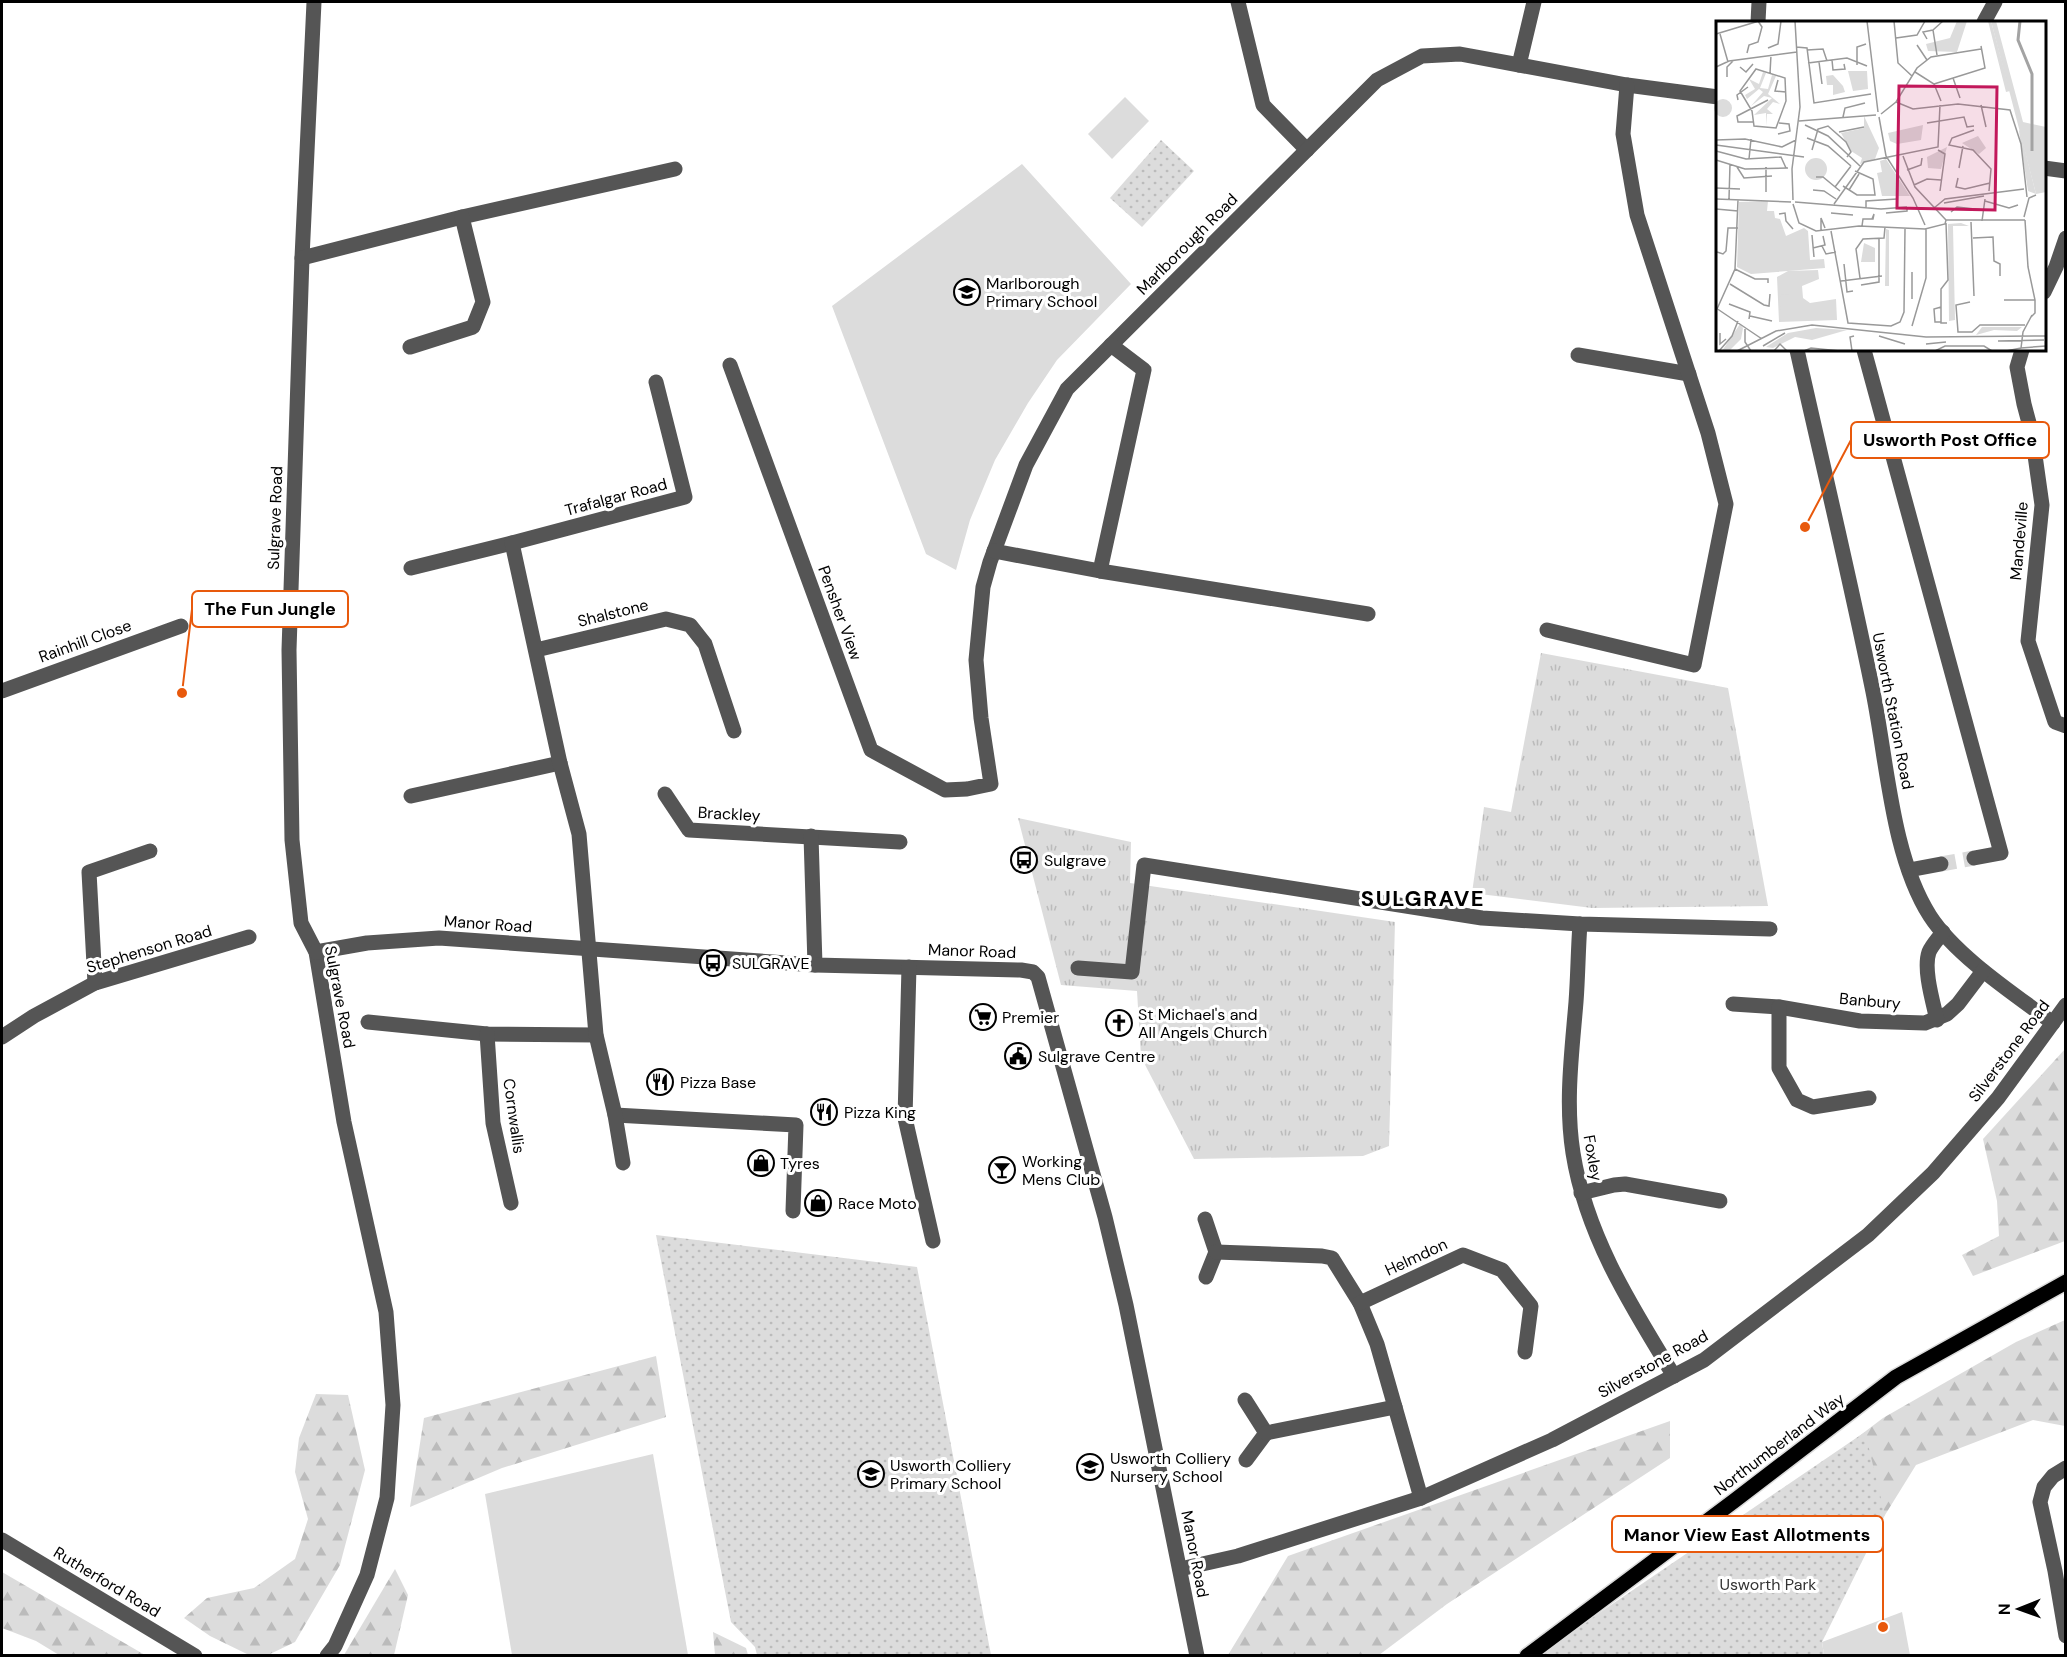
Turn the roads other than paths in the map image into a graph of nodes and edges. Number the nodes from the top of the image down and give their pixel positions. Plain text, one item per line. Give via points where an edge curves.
1 (314, 2) edge
2 (1238, 2) edge
3 (1534, 2) edge
4 (1759, 2) edge
5 (1995, 2) edge
6 (1758, 21) edge
7 (1985, 21) edge
8 (1519, 65) junction
9 (1627, 86) junction
10 (1716, 97) edge
11 (1306, 150) junction
12 (2046, 168) edge
13 (675, 169) dead end
14 (2066, 171) edge
15 (462, 217) junction
16 (2066, 238) edge
17 (302, 258) junction
18 (2046, 288) edge
19 (1111, 345) junction
20 (410, 347) dead end
21 (1797, 351) edge
22 (1864, 351) edge
23 (2022, 351) edge
24 (1578, 355) dead end
25 (730, 365) dead end
26 (1689, 374) junction
27 (656, 382) dead end
28 (512, 543) junction
29 (994, 551) junction
30 (411, 568) dead end
31 (1100, 572) junction
32 (1368, 614) dead end
33 (181, 626) dead end
34 (1547, 630) dead end
35 (536, 650) junction
36 (2, 691) edge
37 (2066, 726) edge
38 (734, 731) dead end
39 (560, 763) junction
40 (991, 783) joint
41 (665, 794) dead end
42 (411, 796) dead end
43 (811, 836) junction
44 (900, 842) dead end
45 (150, 851) dead end
46 (1974, 858) tunnel mouth
47 (1941, 864) tunnel mouth
48 (1909, 870) junction
49 (1580, 924) junction
50 (1770, 929) dead end
51 (1943, 932) junction
52 (249, 937) dead end
53 (590, 949) junction
54 (316, 952) junction
55 (815, 965) junction
56 (909, 967) junction
57 (1078, 968) dead end
58 (1983, 971) junction
59 (95, 983) junction
60 (1733, 1004) dead end
61 (2066, 1005) edge
62 (1779, 1007) junction
63 (1937, 1020) junction
64 (368, 1022) dead end
65 (2053, 1023) junction
66 (487, 1034) junction
67 (596, 1035) junction
68 (2, 1038) edge
69 (1869, 1098) dead end
70 (615, 1115) junction
71 (623, 1163) dead end
72 (1581, 1193) junction
73 (1720, 1201) dead end
74 (511, 1203) dead end
75 (793, 1211) dead end
76 (1205, 1219) dead end
77 (933, 1241) dead end
78 (1216, 1252) junction
79 (1206, 1277) dead end
80 (2066, 1282) edge
81 (1360, 1303) junction
82 (1525, 1352) dead end
83 (1674, 1376) junction
84 (1245, 1400) dead end
85 (1395, 1407) junction
86 (1266, 1433) junction
87 (1246, 1460) dead end
88 (2066, 1468) edge
89 (1421, 1498) junction
90 (2, 1540) edge
91 (1180, 1569) junction
92 (2066, 1636) edge
93 (195, 1656) edge
94 (327, 1656) edge
95 (1197, 1656) edge
96 (1527, 1656) edge

1 - 17 street, Sulgrave Road
2 - 11 street via 1263,105
3 - 8 street
4 - 6 street
5 - 7 street
8 - 9 street, Marlborough Road
8 - 11 street, Marlborough Road via 1460,54 1422,56 1377,80
9 - 10 street, Marlborough Road
9 - 26 street via 1623,134 1637,215
11 - 19 street, Marlborough Road
12 - 14 street
13 - 15 street
15 - 17 street
15 - 20 street via 483,302 473,327
16 - 18 street
17 - 54 street, Sulgrave Road via 289,650 292,840 301,923
19 - 29 street, Marlborough Road via 1067,389 1026,465
19 - 31 street via 1144,370
21 - 48 street, Usworth Station Road via 1872,688 1900,843
22 - 46 street via 2001,853
23 - 37 street, Mandeville via 2017,367 2042,505 2028,641 2055,722
24 - 26 street
25 - 40 street, Pensher View via 871,750 945,790
26 - 34 street via 1726,504 1694,665
27 - 28 street, Trafalgar Road via 685,497
28 - 30 street, Trafalgar Road
28 - 35 street
29 - 31 street
29 - 40 street, Marlborough Road via 983,586 976,660
31 - 32 street
33 - 36 street, Rainhill Close
35 - 38 street, Shalstone via 666,619 690,625 705,644
35 - 39 street
39 - 42 street
39 - 53 street via 579,834
41 - 43 street, Brackley via 689,830
43 - 44 street, Brackley
43 - 55 street
45 - 59 street via 89,872
47 - 48 street
48 - 51 street, Usworth Station Road via 1930,915
49 - 50 street
49 - 57 street via 1482,918 1144,865 1132,972
49 - 72 street, Foxley via 1569,1119
51 - 58 street, Usworth Station Road
51 - 63 street via 1931,946 1927,969
52 - 59 street, Stephenson Road
53 - 54 street, Manor Road via 439,938
53 - 55 street, Manor Road
53 - 67 street
54 - 94 street, Sulgrave Road via 344,1122 386,1312 393,1406 387,1498 367,1575
55 - 56 street, Manor Road
56 - 77 street via 905,1118
56 - 91 street, Manor Road via 1021,970 1038,977 1105,1217
58 - 63 street via 1958,1004
58 - 65 street, Usworth Station Road
59 - 68 street, Stephenson Road
60 - 62 street, Banbury
61 - 65 street, Silverstone Road
62 - 63 street, Banbury via 1860,1021
62 - 69 street via 1779,1068 1797,1100 1812,1107
64 - 66 street
65 - 83 street, Silverstone Road via 1998,1098 1948,1156 1868,1235 1704,1360
66 - 67 street
66 - 74 street, Cornwallis via 493,1123
67 - 70 street
70 - 71 street
70 - 75 street via 796,1125
72 - 73 street via 1625,1184
72 - 83 street, Foxley via 1612,1269
76 - 78 street
78 - 79 street
78 - 81 street via 1332,1258
80 - 96 main road, Northumberland Way via 1896,1377
81 - 82 street, Helmdon via 1463,1255 1502,1270 1531,1306
81 - 85 street via 1377,1344
83 - 89 street, Silverstone Road via 1552,1440
84 - 86 street
85 - 86 street
85 - 89 street
86 - 87 street
88 - 92 street via 2044,1487 2040,1502
89 - 91 street, Silverstone Road via 1238,1556
90 - 93 street, Rutherford Road
91 - 95 street, Manor Road

